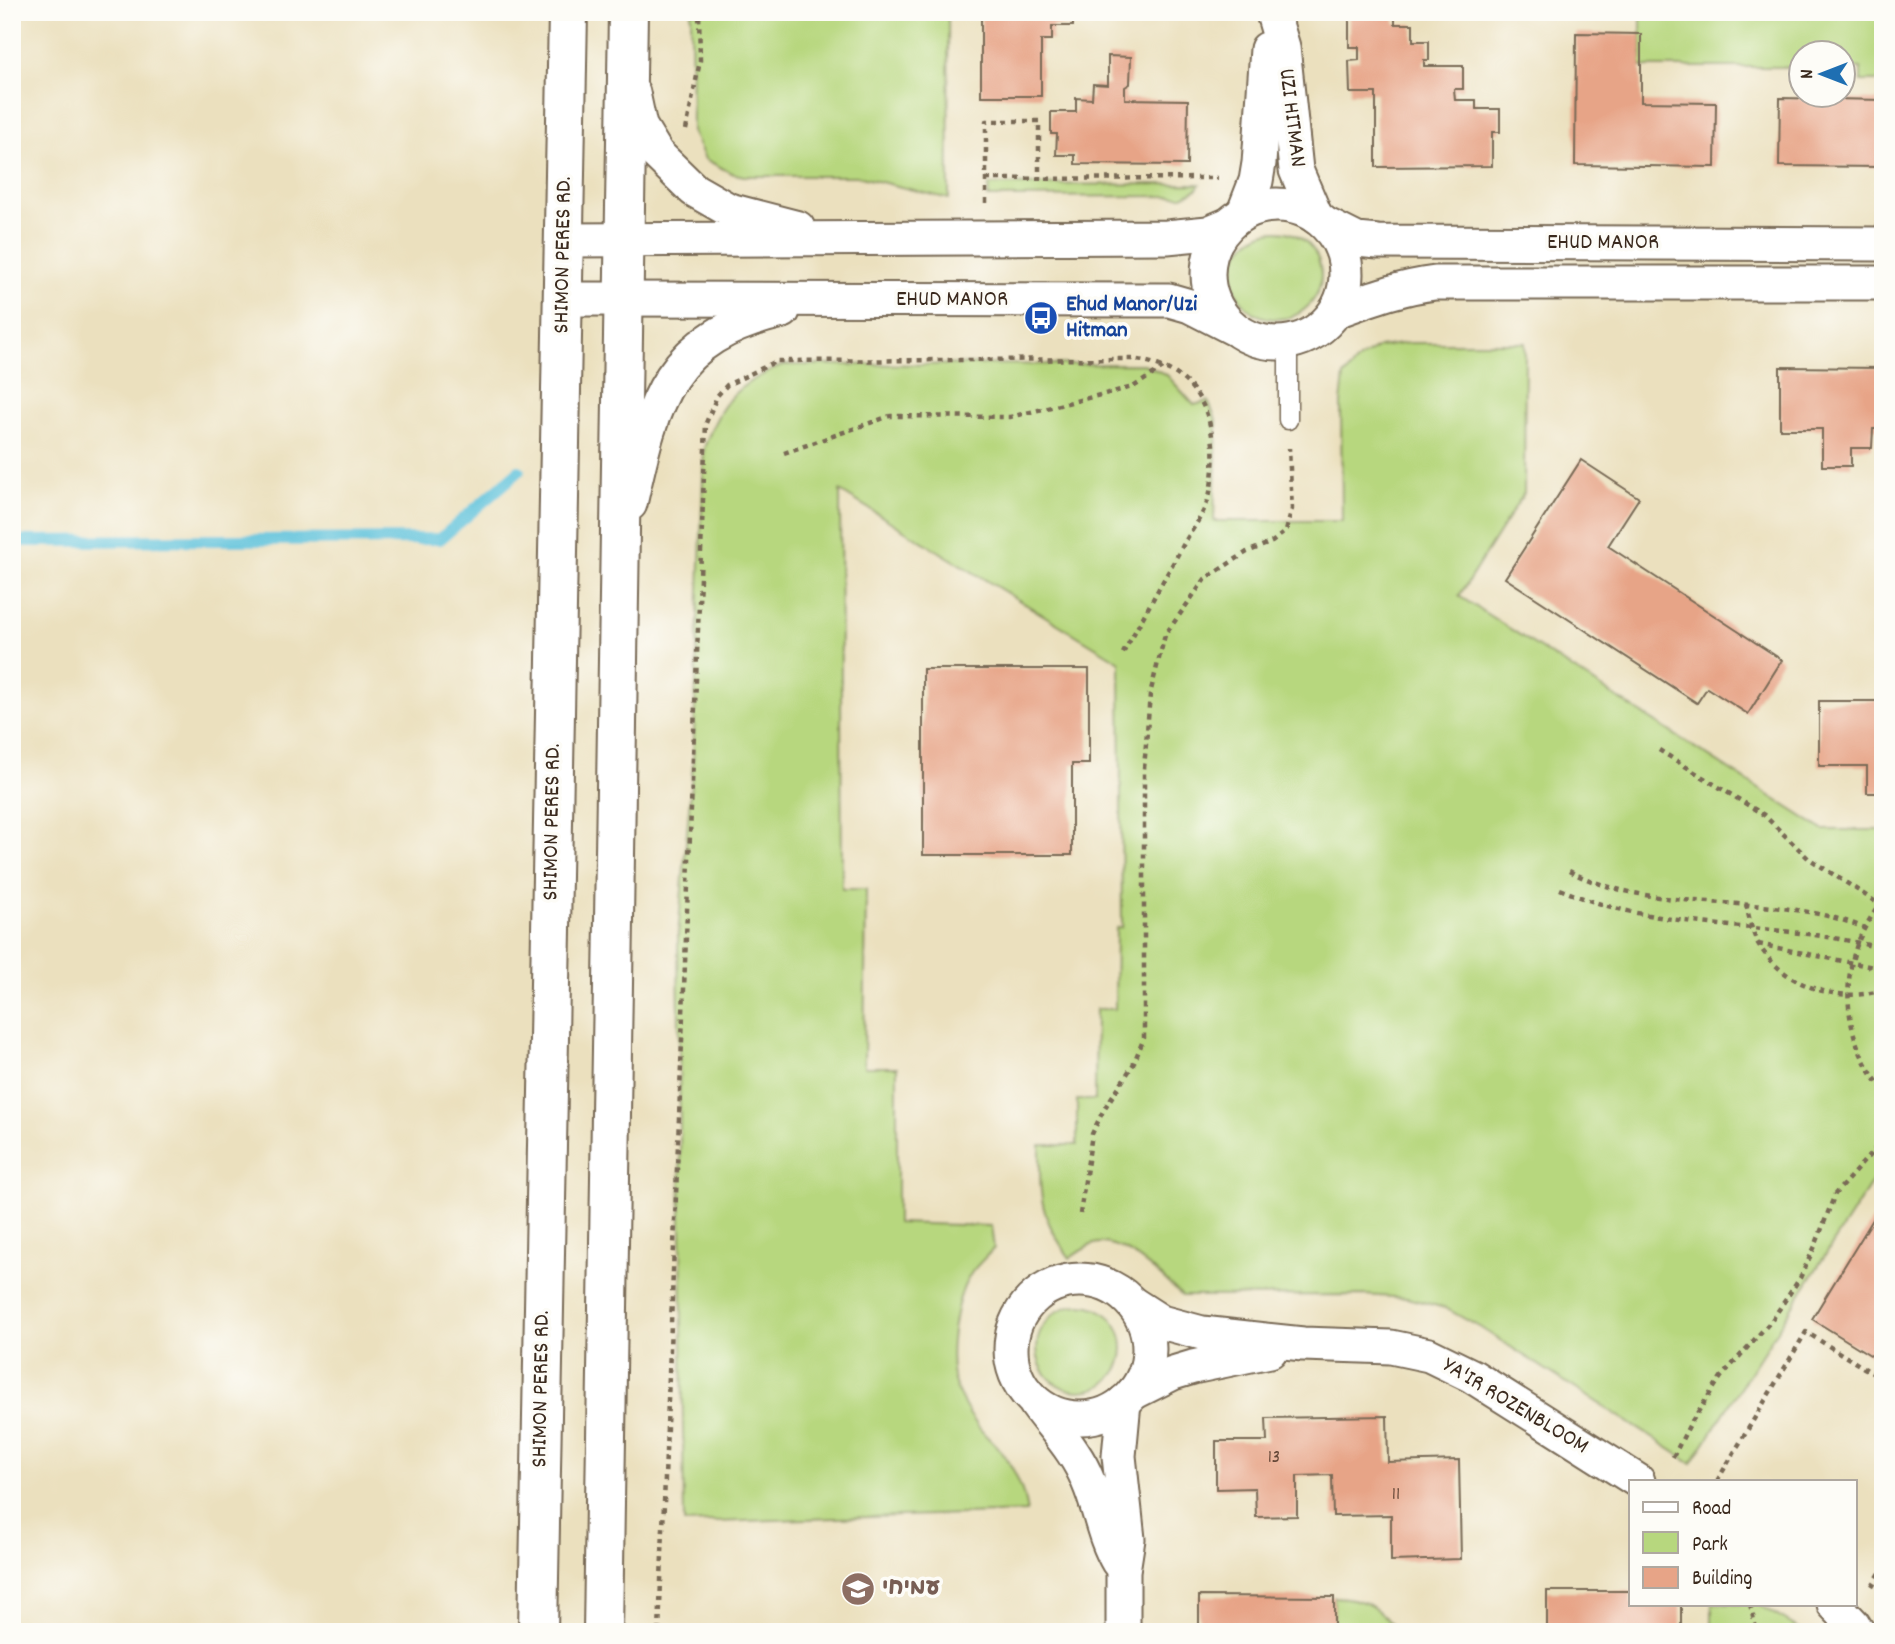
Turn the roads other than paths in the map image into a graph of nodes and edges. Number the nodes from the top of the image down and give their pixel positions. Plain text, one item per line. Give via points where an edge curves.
1 (568, 12) edge
2 (628, 12) edge
3 (1274, 14) edge
4 (627, 70) junction
5 (1236, 219) junction
6 (1322, 221) junction
7 (837, 239) junction
8 (565, 240) junction
9 (625, 240) junction
10 (1883, 244) edge
11 (1883, 283) edge
12 (562, 299) junction
13 (625, 300) junction
14 (833, 300) junction
15 (1336, 311) junction
16 (1233, 328) junction
17 (1288, 342) junction
18 (1288, 420) road end
19 (621, 548) junction
20 (1133, 1304) junction
21 (1303, 1344) junction
22 (1129, 1398) junction
23 (1033, 1400) junction
24 (1636, 1480) edge
25 (1123, 1571) junction
26 (1836, 1606) edge
27 (538, 1632) edge
28 (603, 1632) edge
29 (1123, 1632) edge
30 (1858, 1632) edge

1 - 8 street, SHIMON PERES RD.
2 - 4 street
3 - 5 street, UZI HITMAN via 1267,46 1256,181
3 - 6 street, UZI HITMAN via 1283,47 1296,170
4 - 7 street via 640,126 657,154 694,190 729,210
4 - 9 street
5 - 6 street via 1265,205 1288,204
5 - 7 street via 1208,233 1167,237
5 - 16 street via 1214,244 1208,266 1209,288 1218,311
6 - 10 street, EHUD MANOR via 1357,240 1378,242
6 - 15 street via 1340,243 1346,266 1345,289
7 - 9 street
8 - 9 street
8 - 12 street, SHIMON PERES RD.
9 - 13 street
11 - 15 street, EHUD MANOR via 1434,284 1380,294
12 - 13 street, EHUD MANOR
12 - 27 street, SHIMON PERES RD.
13 - 14 street, EHUD MANOR
13 - 19 street
14 - 16 street, EHUD MANOR via 1169,300
14 - 19 street, EHUD MANOR via 756,317 730,328 706,341 676,370 647,429
15 - 17 street via 1320,328
16 - 17 street via 1253,339
17 - 18 lane
19 - 28 street
20 - 21 street, YA'IR ROZENBLOOM via 1181,1329
20 - 22 street via 1145,1323 1149,1345 1146,1371
20 - 23 street via 1116,1289 1095,1280 1052,1284 1032,1298 1018,1316 1011,1338 1018,1382
21 - 22 street, YA'IR ROZENBLOOM via 1173,1373
21 - 24 street, YA'IR ROZENBLOOM via 1391,1347 1429,1355 1472,1376
22 - 23 street via 1102,1415 1077,1419 1052,1413
22 - 25 street via 1119,1456 1128,1539
23 - 25 street via 1075,1454 1088,1479 1110,1549
25 - 29 street
26 - 30 street

